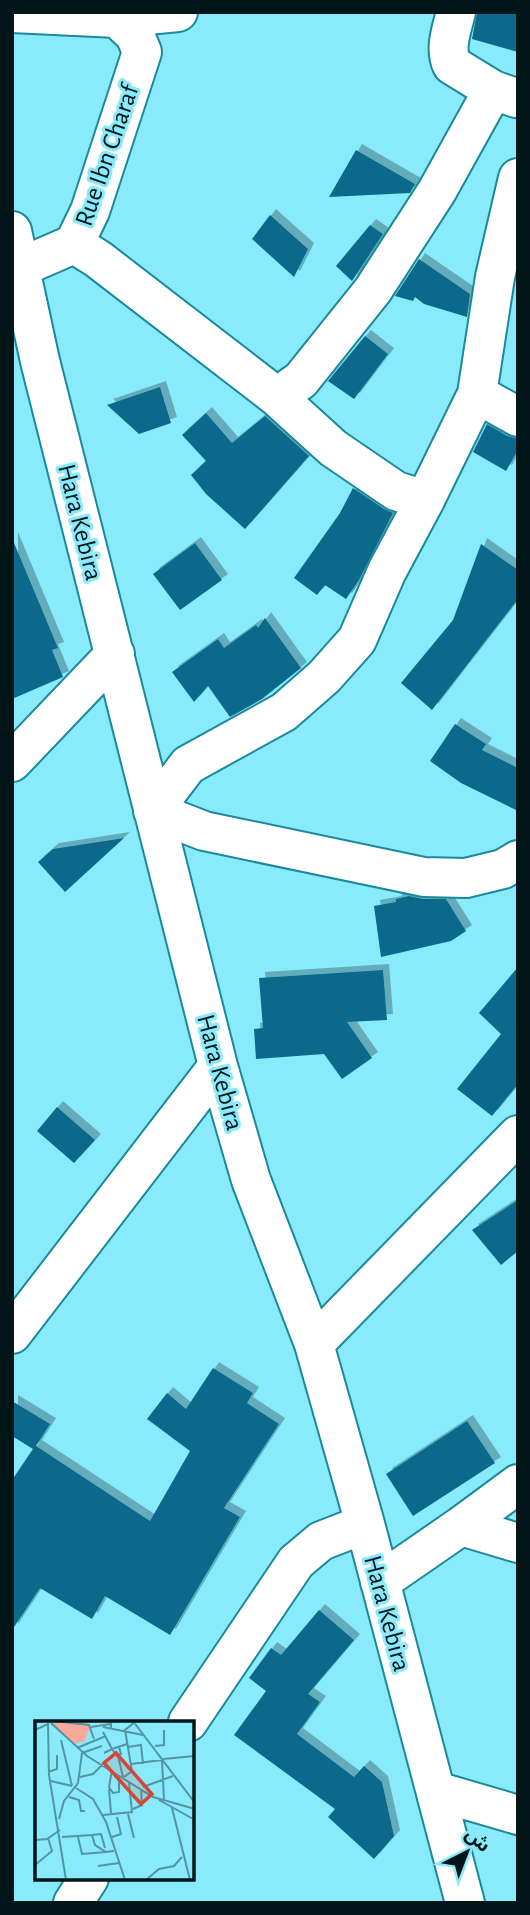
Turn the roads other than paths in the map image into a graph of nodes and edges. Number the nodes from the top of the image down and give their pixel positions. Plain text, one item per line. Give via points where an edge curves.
1 (178, 12) edge
2 (456, 12) edge
3 (12, 13) edge
4 (117, 18) junction
5 (506, 94) edge
6 (518, 178) edge
7 (12, 231) edge
8 (75, 244) junction
9 (21, 267) junction
10 (26, 368) edge
11 (477, 394) junction
12 (277, 397) junction
13 (518, 417) edge
14 (425, 500) junction
15 (115, 654) junction
16 (12, 762) edge
17 (153, 811) junction
18 (518, 860) edge
19 (218, 1066) junction
20 (518, 1135) edge
21 (12, 1334) edge
22 (314, 1344) junction
23 (518, 1484) edge
24 (365, 1524) junction
25 (461, 1526) junction
26 (518, 1543) edge
27 (380, 1582) junction
28 (189, 1721) edge
29 (436, 1791) junction
30 (518, 1815) edge
31 (88, 1880) edge
32 (73, 1903) edge
33 (465, 1903) edge

1 - 4 street
2 - 5 street via 449,41 452,65
3 - 4 street
4 - 8 street, Rue Ibn Charaf via 135,35 142,52
5 - 12 street via 373,290 301,380
6 - 11 street via 495,277
7 - 9 street, Hara Kebira
8 - 9 street, Rue Ibn Charaf
8 - 12 street
9 - 10 street, Hara Kebira
10 - 15 street, Hara Kebira
11 - 13 street
11 - 14 street
12 - 14 street via 333,448 396,491
14 - 17 street via 357,640 284,712 188,765
15 - 16 street
15 - 17 street, Hara Kebira
17 - 18 street via 204,831 424,877 467,878
17 - 19 street, Hara Kebira
19 - 21 street
19 - 22 street, Hara Kebira via 251,1180
20 - 22 street
22 - 24 street, Hara Kebira
23 - 25 street
24 - 27 street, Hara Kebira
24 - 28 street via 321,1541 296,1562
25 - 26 street
25 - 27 street
27 - 29 street, Hara Kebira
29 - 30 street
29 - 33 street, Hara Kebira
31 - 32 street

